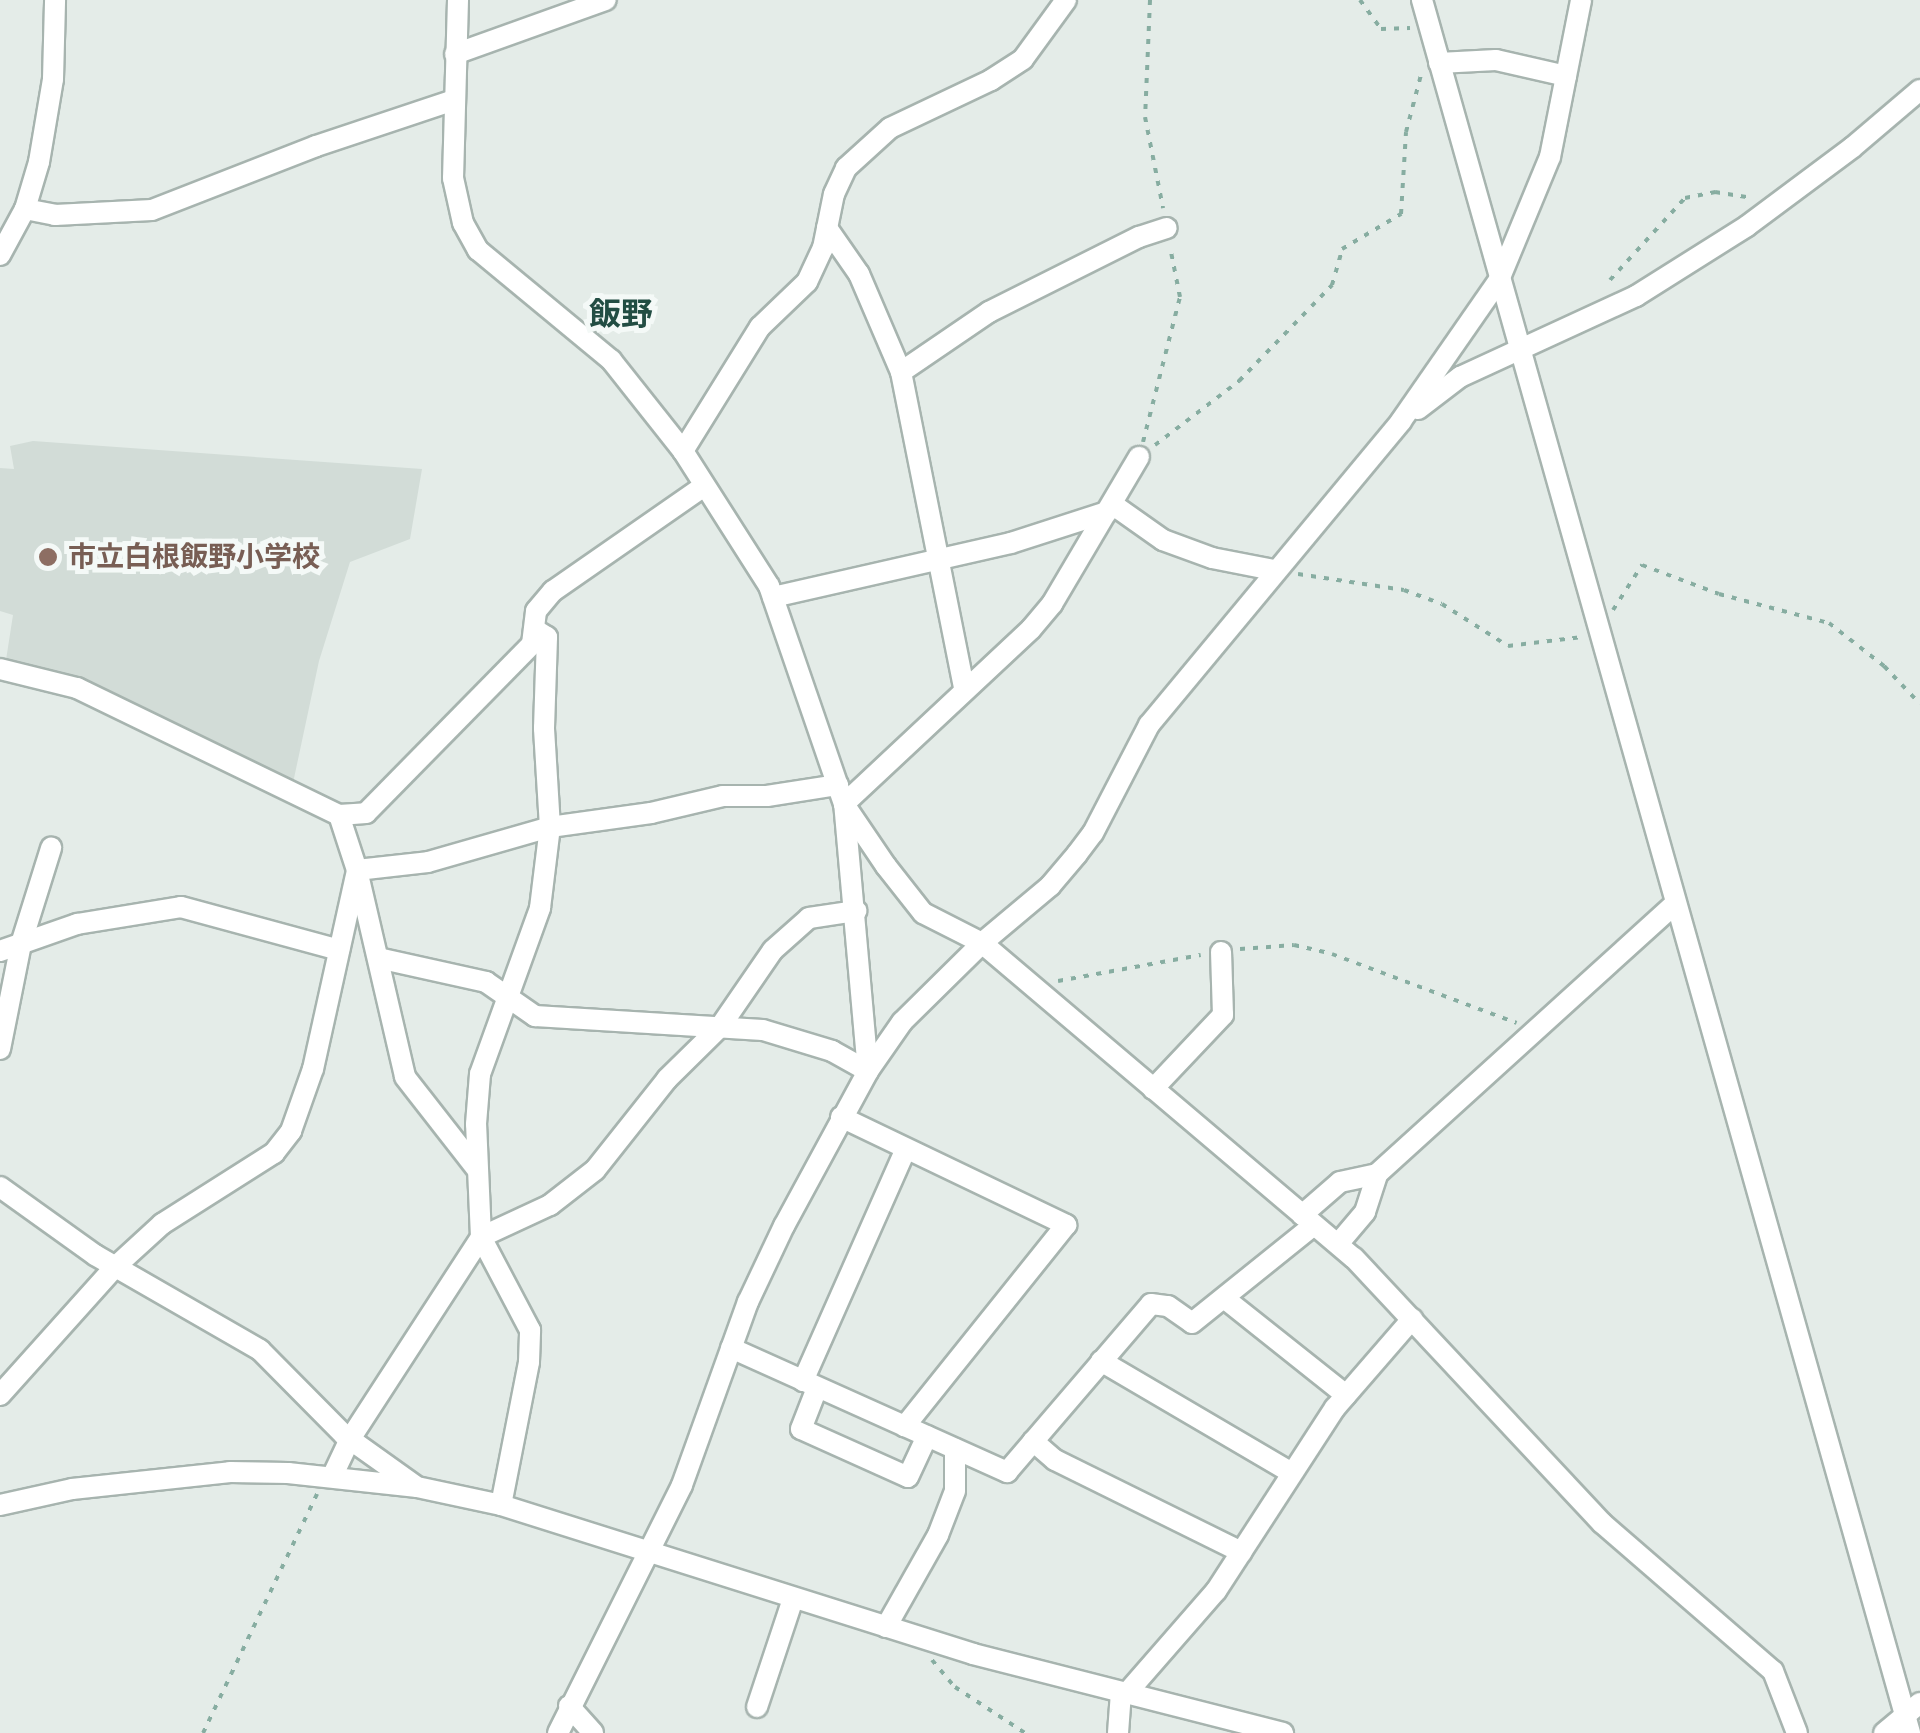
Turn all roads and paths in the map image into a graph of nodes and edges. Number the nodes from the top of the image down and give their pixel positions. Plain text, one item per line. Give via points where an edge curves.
1 (55, 0) edge
2 (458, 0) edge
3 (606, 0) edge
4 (1066, 0) edge
5 (1150, 0) edge
6 (1360, 0) edge
7 (1422, 0) edge
8 (1582, 0) edge
9 (1430, 32) junction
10 (456, 54) junction
11 (1439, 63) junction
12 (1566, 76) junction
13 (1920, 90) edge
14 (454, 100) junction
15 (25, 208) junction
16 (1771, 208) junction
17 (828, 228) junction
18 (1166, 228) junction
19 (0, 255) edge
20 (1499, 280) junction
21 (1610, 280) dead end
22 (1519, 352) junction
23 (901, 372) junction
24 (1401, 422) junction
25 (683, 451) junction
26 (1139, 457) junction
27 (704, 486) junction
28 (1109, 508) junction
29 (938, 560) junction
30 (1273, 570) junction
31 (772, 597) junction
32 (536, 630) junction
33 (1597, 635) junction
34 (0, 669) edge
35 (965, 692) junction
36 (1920, 704) edge
37 (841, 795) junction
38 (339, 815) junction
39 (550, 827) junction
40 (50, 848) dead end
41 (358, 870) junction
42 (1675, 904) junction
43 (856, 912) junction
44 (982, 943) junction
45 (22, 944) junction
46 (340, 950) junction
47 (0, 951) edge
48 (1221, 952) junction
49 (378, 958) junction
50 (1034, 987) junction
51 (510, 996) junction
52 (720, 1027) junction
53 (1536, 1030) junction
54 (0, 1049) edge
55 (868, 1071) junction
56 (1154, 1089) junction
57 (841, 1117) junction
58 (906, 1149) junction
59 (476, 1168) junction
60 (1377, 1174) junction
61 (0, 1187) edge
62 (1308, 1220) junction
63 (481, 1237) junction
64 (1338, 1244) junction
65 (115, 1267) junction
66 (1224, 1298) junction
67 (1412, 1319) junction
68 (731, 1348) junction
69 (1102, 1361) junction
70 (810, 1384) junction
71 (1346, 1395) junction
72 (0, 1396) edge
73 (905, 1426) junction
74 (927, 1436) junction
75 (350, 1439) junction
76 (1033, 1441) junction
77 (955, 1449) junction
78 (1292, 1474) junction
79 (328, 1477) junction
80 (417, 1487) junction
81 (0, 1505) edge
82 (501, 1505) junction
83 (1241, 1552) junction
84 (646, 1554) junction
85 (793, 1598) junction
86 (886, 1627) junction
87 (926, 1639) junction
88 (1124, 1693) junction
89 (569, 1706) junction
90 (757, 1707) dead end
91 (1911, 1717) edge
92 (202, 1733) edge
93 (558, 1733) edge
94 (593, 1733) edge
95 (1025, 1733) edge
96 (1118, 1733) edge
97 (1283, 1733) edge
98 (1797, 1733) edge
99 (1884, 1733) edge

1 - 15 street via 54,79
2 - 10 street
3 - 10 street
4 - 17 street via 1023,59 890,128 846,168
5 - 18 path via 1146,117
6 - 9 path via 1382,29
7 - 9 street
8 - 12 street
9 - 11 street
9 - 26 path via 1406,132 1401,214 1342,249 1332,285 1239,381
10 - 14 street
11 - 12 street via 1496,60
11 - 20 street
12 - 20 street via 1550,157
13 - 16 street
14 - 15 street via 152,210 55,215
14 - 25 street via 456,201 478,250 611,360
15 - 19 street
16 - 21 path via 1748,195 1685,198
16 - 22 street via 1636,296
17 - 23 street via 859,274
17 - 25 street via 806,282 760,327
18 - 23 street via 989,312
18 - 26 path via 1180,297
20 - 22 street
20 - 24 street
22 - 24 street via 1460,377
22 - 33 street
23 - 29 street
24 - 30 street
25 - 27 street
26 - 28 street
27 - 31 street
27 - 32 street via 554,591 536,611
28 - 29 street via 1011,544
28 - 30 street via 1163,540
28 - 35 street via 1052,604
29 - 31 street
29 - 35 street
30 - 33 path via 1404,590 1442,604 1508,646
30 - 44 street via 1149,725 1078,854
31 - 37 street
32 - 38 street via 532,644 382,798 366,813
32 - 39 street via 547,637
33 - 36 path via 1642,565 1829,624
33 - 42 street
34 - 38 street via 77,688
35 - 37 street
37 - 39 street via 723,796
37 - 43 street
37 - 44 street via 923,913
38 - 41 street
39 - 41 street via 428,862
39 - 51 street via 540,908
40 - 45 street
41 - 46 street
41 - 49 street
42 - 53 street
42 - 91 street
43 - 52 street via 809,918 773,950
43 - 55 street
44 - 50 street
44 - 55 street via 902,1022
45 - 46 street via 77,924 181,908
45 - 47 street
45 - 54 street
46 - 65 street via 314,1069 291,1131 274,1153 162,1224
48 - 50 path
48 - 53 path via 1294,945
48 - 56 street via 1223,1016
49 - 51 street via 486,982
49 - 59 street via 405,1076
50 - 56 street
51 - 52 street via 536,1016
51 - 59 street via 480,1074
52 - 55 street via 762,1030 832,1051
52 - 63 street via 667,1079 595,1170 550,1205
53 - 60 street
55 - 57 street
56 - 62 street
57 - 58 street
57 - 68 street
58 - 70 street
58 - 73 street via 1066,1225
59 - 63 street
60 - 62 street via 1340,1182
60 - 64 street via 1365,1212
61 - 65 street
62 - 64 street
62 - 66 street
63 - 75 street
63 - 82 street via 530,1330 530,1362
64 - 67 street
65 - 72 street
65 - 75 street via 260,1350
66 - 69 street via 1192,1323 1168,1306 1151,1304
66 - 71 street
67 - 71 street
67 - 98 street via 1602,1523 1773,1670
68 - 70 street
68 - 84 street via 682,1486
69 - 76 street
69 - 78 street
70 - 73 street
70 - 74 street via 801,1429 908,1477
71 - 78 street
73 - 74 street
74 - 77 street
75 - 79 street
75 - 80 street
76 - 77 street via 1007,1472
76 - 83 street via 1055,1460
77 - 86 street via 955,1491 938,1535
78 - 83 street
79 - 80 street
79 - 81 street via 230,1472 154,1478
79 - 92 path
80 - 82 street
82 - 84 street
83 - 88 street via 1216,1592
84 - 85 street
84 - 89 street
85 - 86 street
85 - 90 street
86 - 87 street
87 - 88 street
87 - 95 path via 934,1668
88 - 96 street
88 - 97 street
89 - 93 street
89 - 94 street
91 - 99 street

